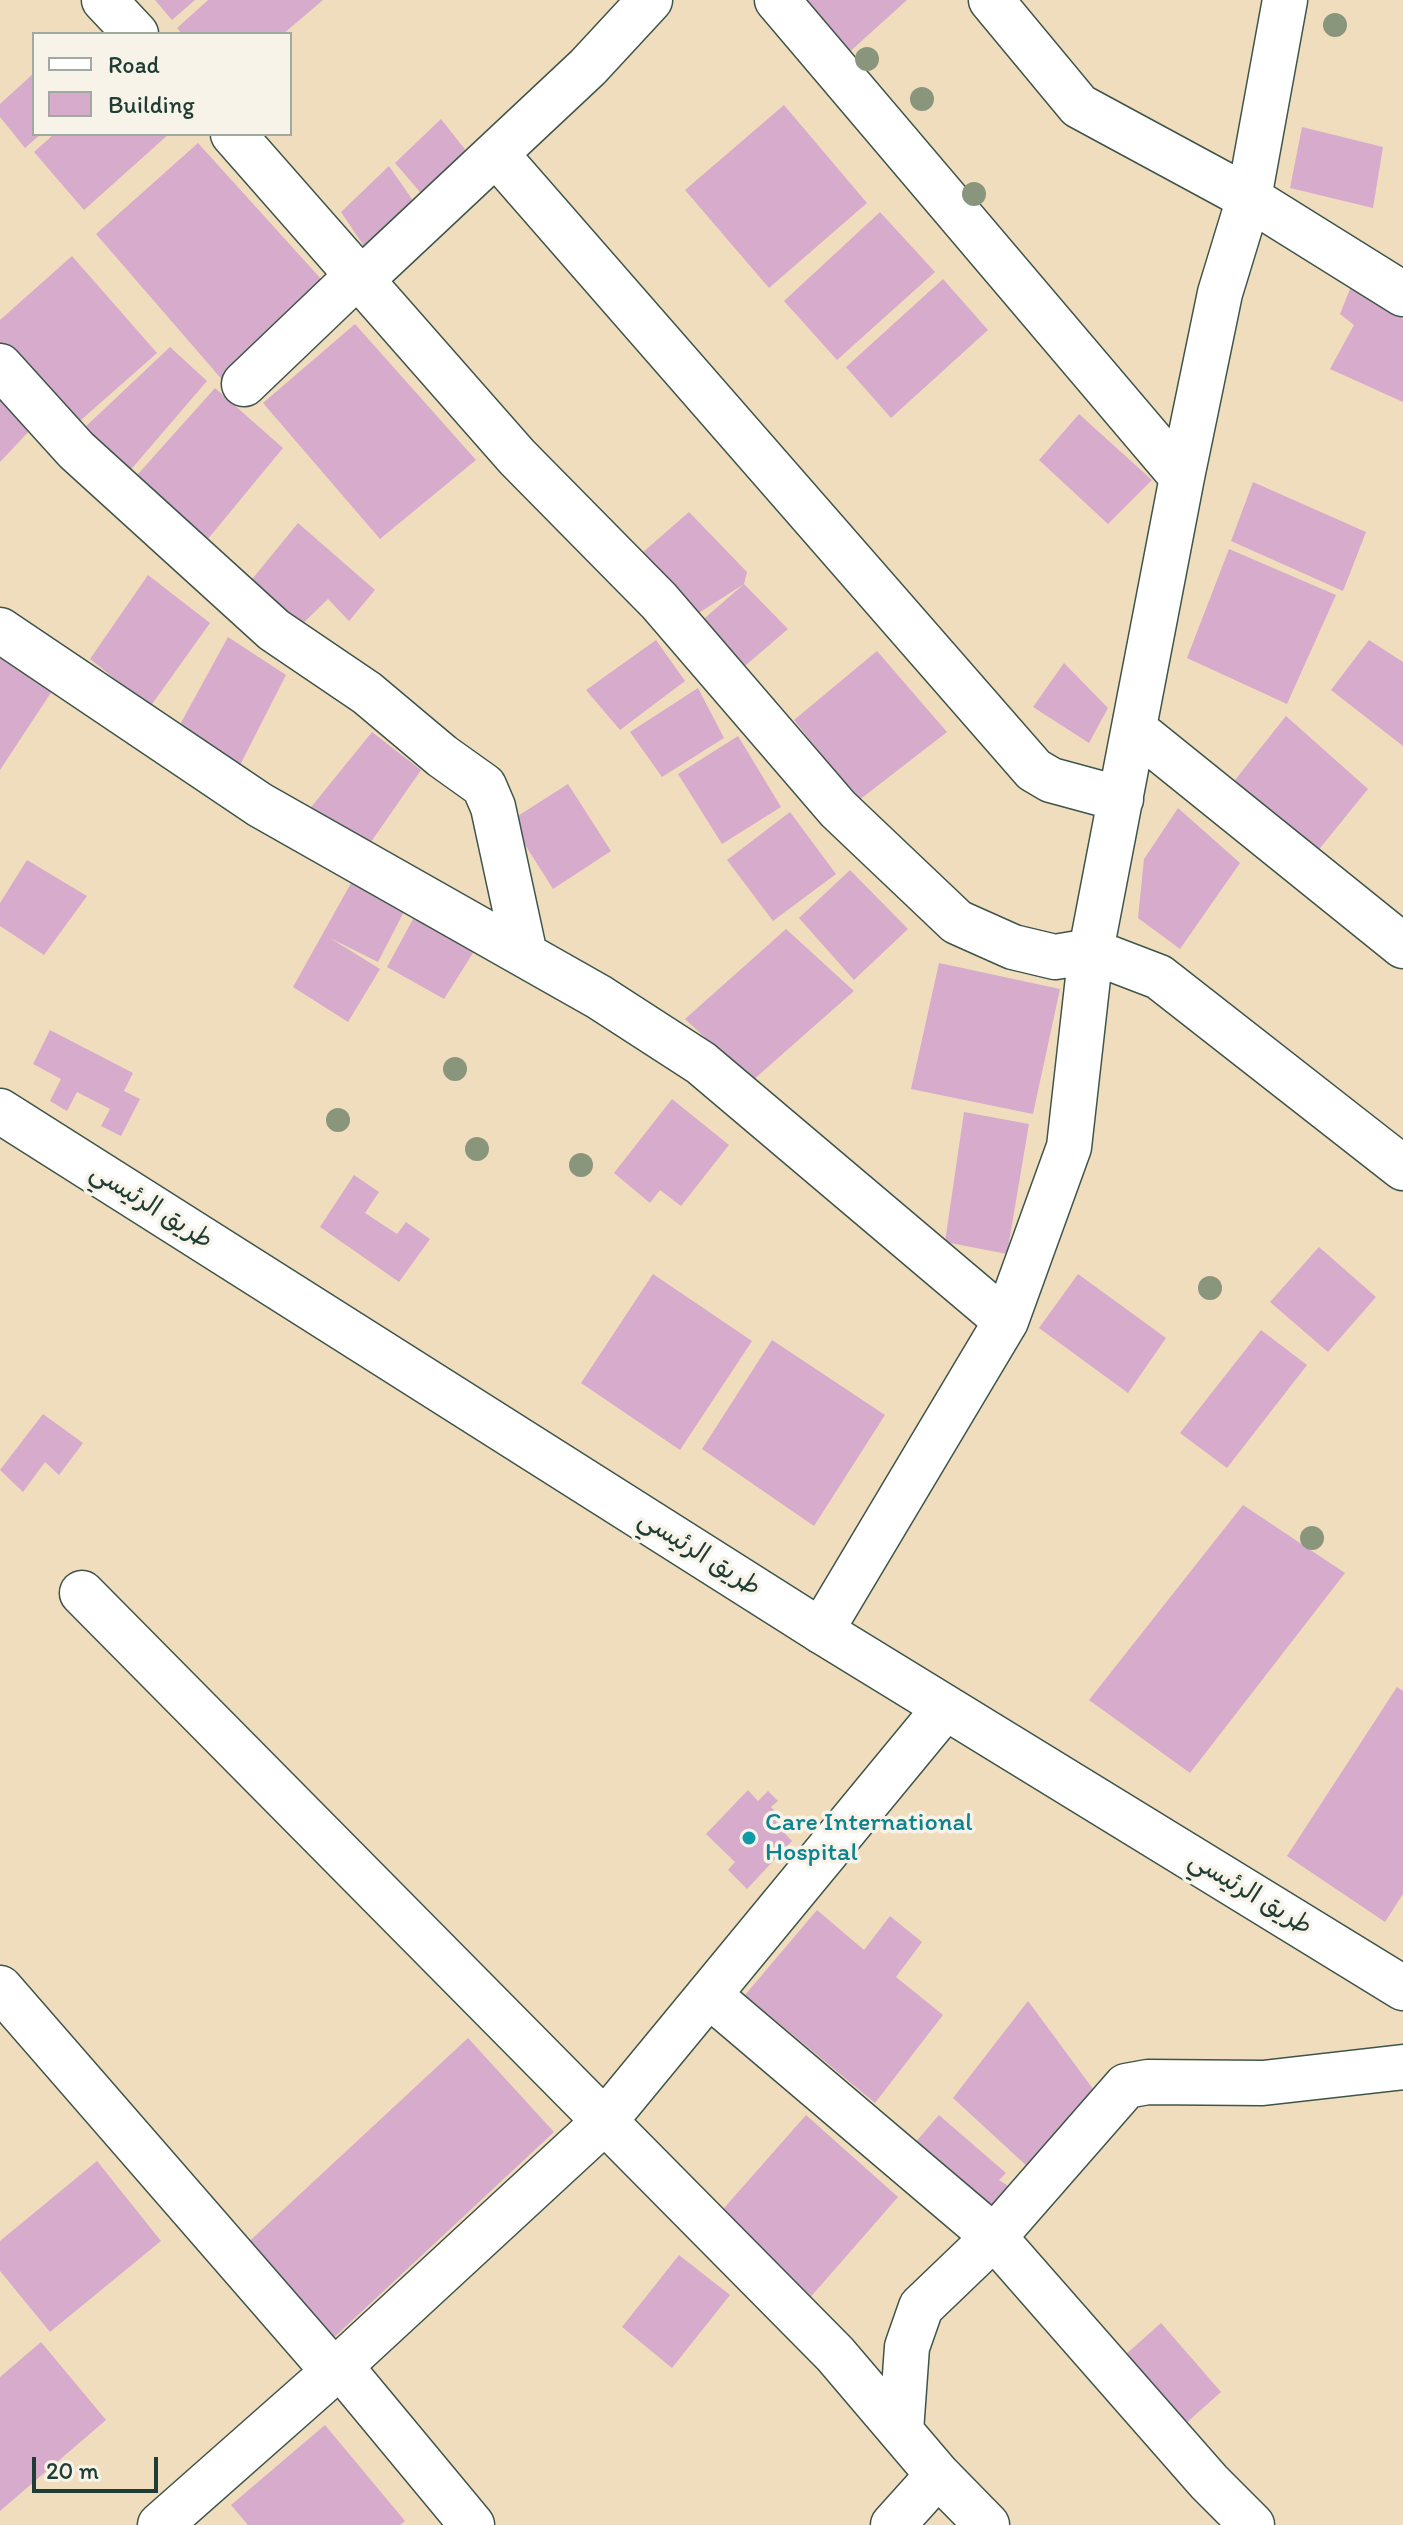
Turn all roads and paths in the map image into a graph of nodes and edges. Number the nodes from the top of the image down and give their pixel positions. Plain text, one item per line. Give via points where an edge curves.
1 (104, 0) edge
2 (650, 0) edge
3 (777, 0) edge
4 (991, 0) edge
5 (1285, 0) edge
6 (134, 32) edge
7 (235, 136) edge
8 (496, 154) junction
9 (1249, 198) junction
10 (360, 277) junction
11 (1403, 294) edge
12 (0, 366) edge
13 (244, 384) dead end
14 (1182, 477) junction
15 (0, 630) edge
16 (1134, 729) junction
17 (1121, 799) junction
18 (1403, 946) edge
19 (1091, 951) junction
20 (525, 955) junction
21 (0, 1111) edge
22 (1403, 1168) edge
23 (1006, 1321) junction
24 (82, 1593) dead end
25 (821, 1631) junction
26 (945, 1708) junction
27 (1398, 1975) edge
28 (0, 1988) edge
29 (709, 1995) junction
30 (1403, 2067) edge
31 (603, 2123) junction
32 (994, 2237) junction
33 (340, 2366) junction
34 (901, 2431) junction
35 (938, 2475) junction
36 (160, 2525) edge
37 (472, 2525) edge
38 (893, 2525) edge
39 (987, 2525) edge
40 (1252, 2525) edge

1 - 6 street
2 - 8 street
3 - 14 street
4 - 9 street via 1079,106
5 - 9 street
7 - 10 street
8 - 10 street
8 - 17 street via 1034,770 1051,780
9 - 11 street
9 - 14 street via 1220,293
10 - 13 street
10 - 19 street via 517,457 659,601 838,809 957,922 1013,947 1055,957
12 - 20 street via 76,450 274,630 367,693 484,786
14 - 16 street
15 - 20 street via 260,805
16 - 17 street
16 - 18 street
17 - 19 street
19 - 22 street via 1159,977
19 - 23 street via 1069,1147
20 - 23 street via 701,1063
21 - 25 street, طريق الرئيسي
23 - 25 street
24 - 31 street
25 - 26 street, طريق الرئيسي
26 - 27 street, طريق الرئيسي
26 - 29 street
28 - 33 street via 329,2366
29 - 31 street
29 - 32 street
30 - 32 street via 1263,2083 1126,2086
31 - 33 street
31 - 34 street via 835,2354
32 - 34 street via 921,2307 907,2347
32 - 40 street
33 - 36 street
33 - 37 street
34 - 35 street
35 - 38 street
35 - 39 street

